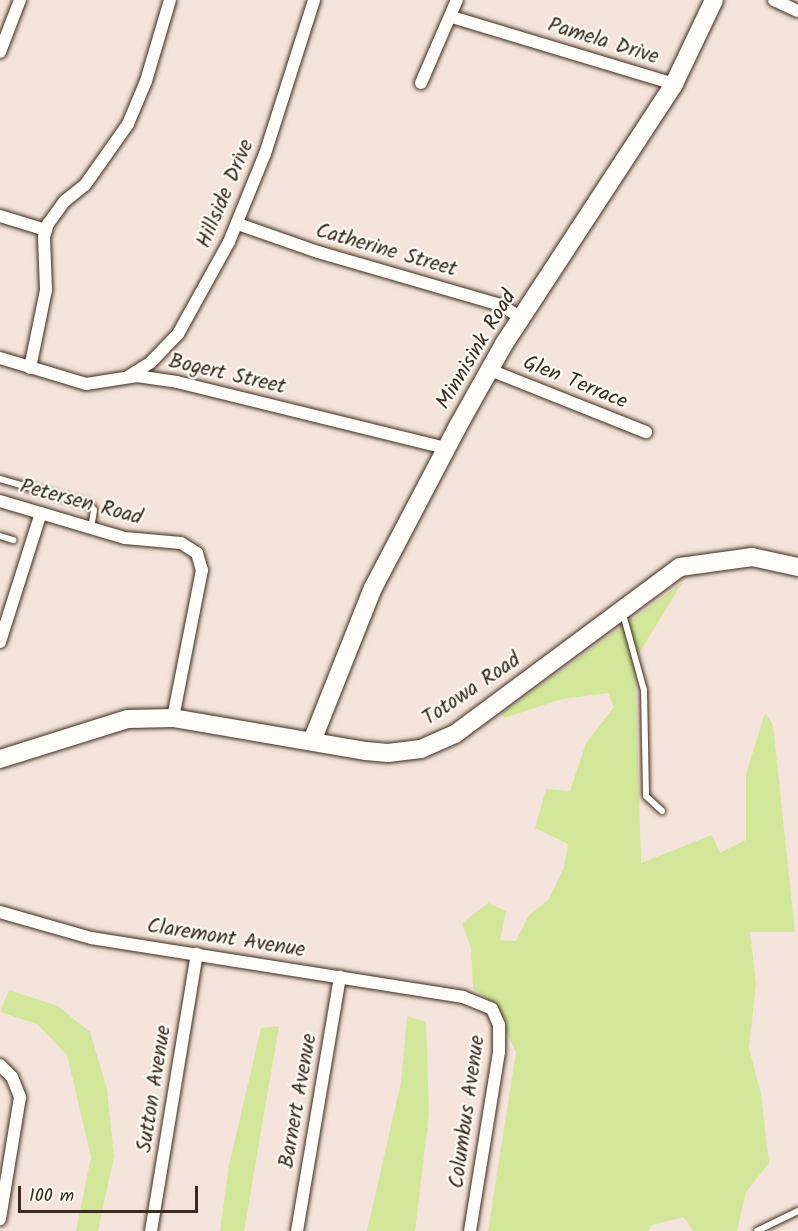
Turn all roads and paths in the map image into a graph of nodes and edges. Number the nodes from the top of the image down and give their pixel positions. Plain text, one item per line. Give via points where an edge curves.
1 (20, 0) edge
2 (170, 0) edge
3 (314, 0) edge
4 (457, 0) edge
5 (714, 0) edge
6 (774, 0) edge
7 (798, 11) edge
8 (452, 16) junction
9 (0, 52) edge
10 (421, 82) dead end
11 (674, 84) junction
12 (0, 216) edge
13 (238, 224) junction
14 (46, 230) junction
15 (521, 318) junction
16 (0, 358) edge
17 (30, 368) junction
18 (490, 370) junction
19 (129, 376) junction
20 (646, 432) dead end
21 (446, 448) junction
22 (0, 479) edge
23 (0, 501) edge
24 (41, 513) junction
25 (90, 528) junction
26 (0, 536) edge
27 (13, 540) dead end
28 (798, 567) edge
29 (621, 610) junction
30 (1, 636) edge
31 (173, 718) junction
32 (312, 741) junction
33 (0, 759) edge
34 (662, 811) dead end
35 (0, 912) edge
36 (197, 954) junction
37 (340, 977) junction
38 (449, 994) joint
39 (0, 1065) edge
40 (798, 1211) edge
41 (0, 1219) edge
42 (151, 1231) edge
43 (297, 1231) edge
44 (470, 1231) edge
45 (757, 1231) edge

1 - 9 street
2 - 14 street via 146,81 128,124 85,185 54,213
3 - 13 street, Hillside Drive via 265,154
4 - 8 street
5 - 11 main road, Minnisink Road
6 - 7 street
8 - 10 street
8 - 11 street, Pamela Drive
11 - 15 main road, Minnisink Road
12 - 14 street
13 - 15 street, Catherine Street via 318,252 501,305
13 - 19 street, Hillside Drive via 178,334 151,362
14 - 17 street via 46,290
15 - 18 main road, Minnisink Road
16 - 17 street, Bogert Street
17 - 19 street, Bogert Street via 86,384
18 - 20 street, Glen Terrace
18 - 21 main road, Minnisink Road
19 - 21 street, Bogert Street via 177,382
21 - 32 main road, Minnisink Road via 361,614
22 - 25 lane via 90,505 94,510
23 - 24 street, Petersen Road
24 - 25 street, Petersen Road
24 - 30 street
25 - 31 street, Petersen Road via 136,540 181,543 189,546 201,561
26 - 27 lane
28 - 29 main road, Totowa Road via 752,557 691,563
29 - 32 main road, Totowa Road via 455,734 434,745 388,753
29 - 34 lane via 644,690 646,796
31 - 32 main road, Totowa Road
31 - 33 main road, Totowa Road via 128,719
35 - 36 street, Claremont Avenue via 91,938
36 - 37 street, Claremont Avenue
36 - 42 street, Sutton Avenue
37 - 38 street, Claremont Avenue
37 - 43 street, Barnert Avenue
38 - 44 street, Columbus Avenue via 475,999 492,1009 501,1038
39 - 41 street via 12,1077 20,1097
40 - 45 lane

